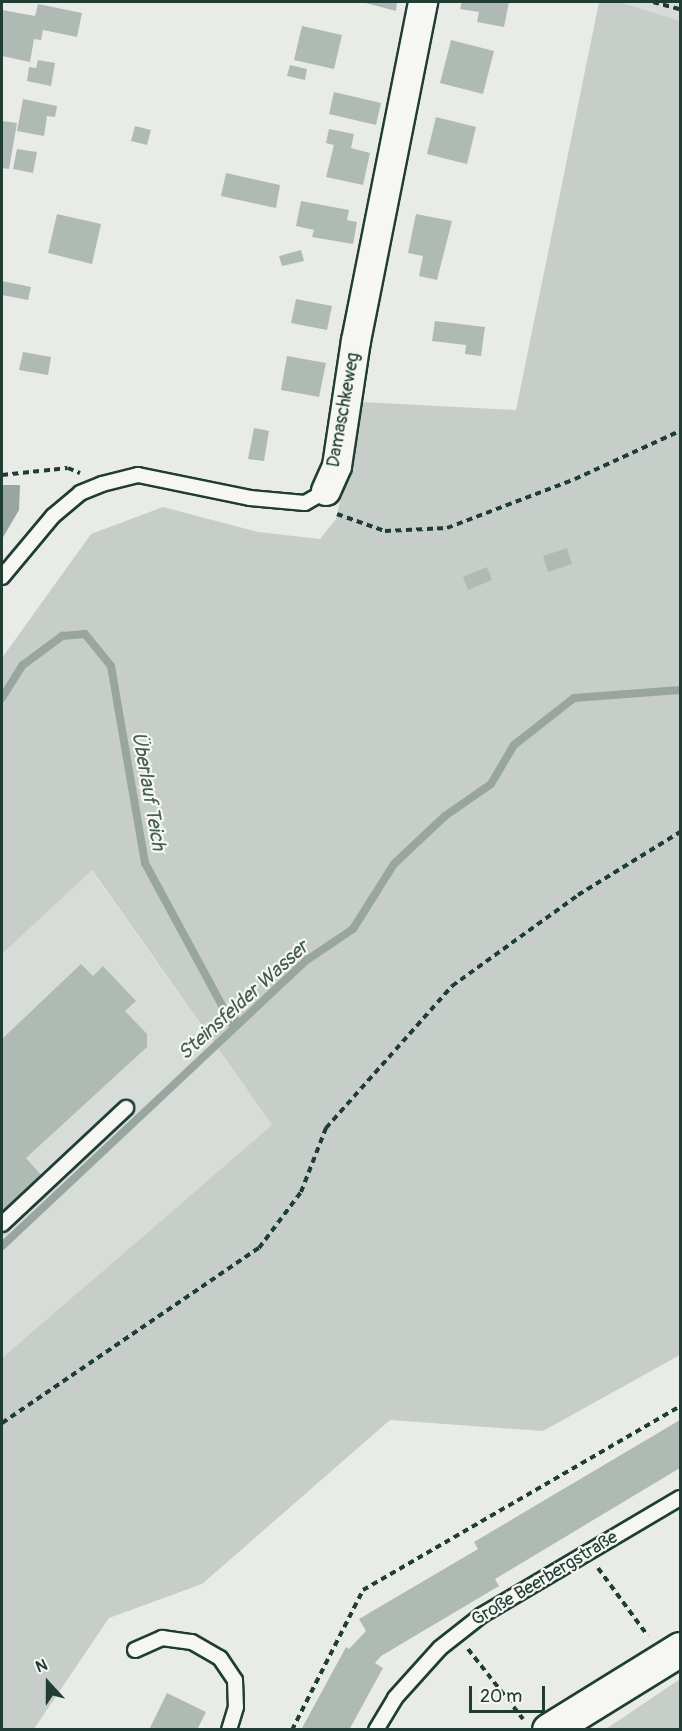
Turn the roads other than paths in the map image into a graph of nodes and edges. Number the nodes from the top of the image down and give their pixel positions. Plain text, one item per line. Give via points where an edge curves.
1 (423, 2) edge
2 (315, 497) joint
3 (2, 577) edge
4 (126, 1108) dead end
5 (2, 1224) edge
6 (681, 1498) edge
7 (135, 1650) dead end
8 (673, 1653) edge
9 (537, 1725) edge
10 (229, 1730) edge
11 (376, 1730) edge

1 - 2 street, Damaschkeweg via 356,341 337,466
2 - 3 lane via 250,498 138,476 102,484 80,493 53,516
4 - 5 lane
6 - 11 lane, Große Beerbergstraße via 482,1615 457,1634 394,1698
7 - 10 lane via 162,1638 192,1642 220,1658 235,1680 236,1707
8 - 9 street

